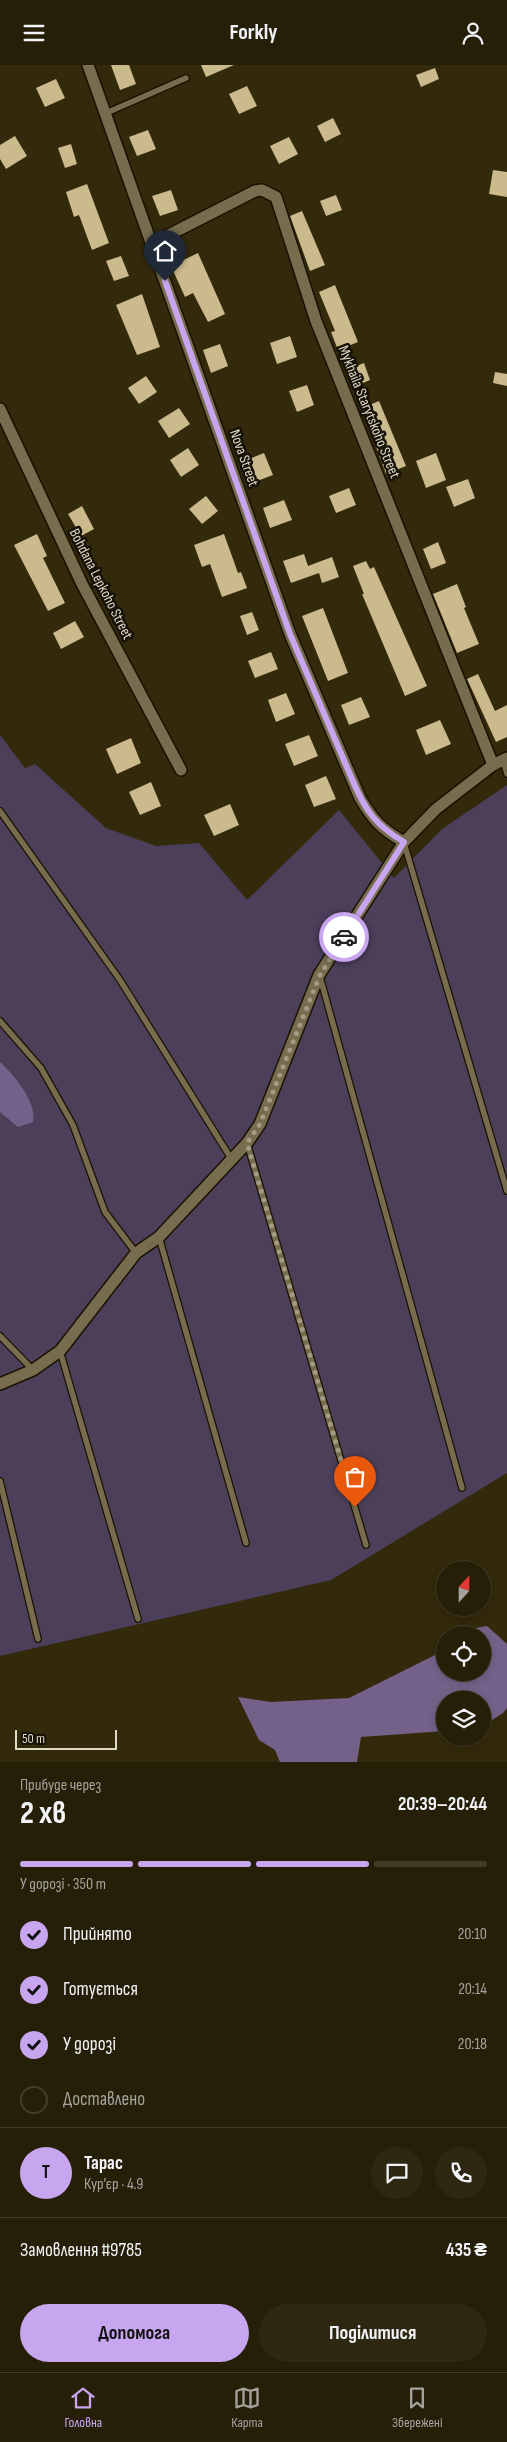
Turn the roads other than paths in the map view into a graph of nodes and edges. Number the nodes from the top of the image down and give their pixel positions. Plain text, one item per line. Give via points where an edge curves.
1 (88, 65) edge
2 (186, 78) dead end
3 (104, 113) junction
4 (152, 244) junction
5 (0, 409) edge
6 (501, 761) edge
7 (181, 770) dead end
8 (507, 775) edge
9 (0, 811) edge
10 (404, 842) junction
11 (320, 975) junction
12 (0, 1021) edge
13 (247, 1143) junction
14 (232, 1160) junction
15 (507, 1191) edge
16 (159, 1237) junction
17 (136, 1253) junction
18 (0, 1336) edge
19 (60, 1351) junction
20 (33, 1370) junction
21 (0, 1383) edge
22 (0, 1481) edge
23 (462, 1488) dead end
24 (246, 1543) dead end
25 (366, 1545) dead end
26 (138, 1619) dead end
27 (38, 1639) dead end

1 - 3 street, Nova Street
2 - 3 lane
3 - 4 street, Nova Street
4 - 6 street, Mykhaila Starytskoho Street via 255,191 262,190 276,197 316,321
4 - 10 street, Nova Street via 290,634 360,798 374,821
5 - 7 street, Bohdana Lepkoho Street via 82,584
6 - 8 lane
6 - 10 street via 436,809
9 - 14 lane via 120,980
10 - 11 street
10 - 15 lane
11 - 13 street via 260,1124
11 - 23 lane
12 - 17 lane via 41,1068 73,1125 105,1212
13 - 14 street
13 - 25 lane
14 - 16 street
16 - 17 street
16 - 24 lane
17 - 19 street
18 - 20 lane
19 - 20 street
19 - 26 lane
20 - 21 street
22 - 27 lane

